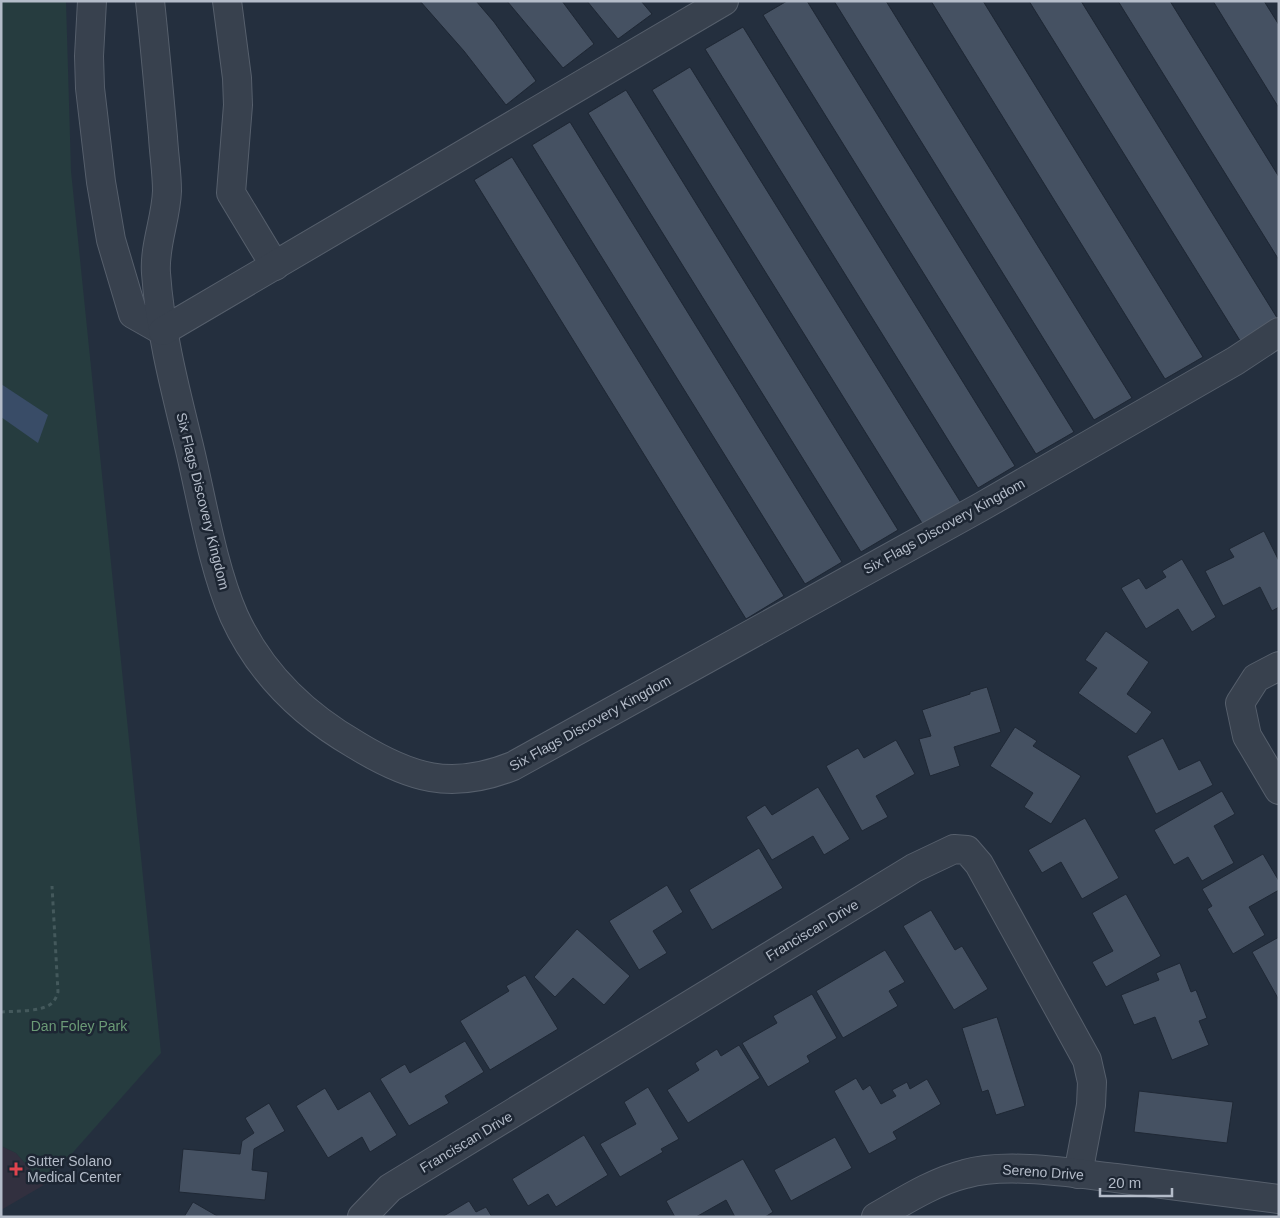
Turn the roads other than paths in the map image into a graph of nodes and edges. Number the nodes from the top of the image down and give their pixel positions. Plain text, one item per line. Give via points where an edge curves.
1 (92, 1) edge
2 (150, 1) edge
3 (226, 1) edge
4 (724, 1) edge
5 (275, 266) junction
6 (163, 331) junction
7 (1279, 332) edge
8 (1279, 666) edge
9 (1279, 790) edge
10 (1078, 1174) junction
11 (1279, 1199) edge
12 (362, 1217) edge
13 (876, 1217) edge

1 - 6 street via 90,88 111,240 133,314
2 - 6 street, Six Flags Discovery Kingdom via 167,191 155,263
3 - 5 street via 238,105 231,193
4 - 5 street
5 - 6 street
6 - 7 street, Six Flags Discovery Kingdom via 214,554 234,616 249,642 284,691 302,709 368,753 400,769 445,780 472,778 513,766 979,508 1235,361
8 - 9 street via 1256,678 1240,703 1247,736
10 - 11 street, Sereno Drive
10 - 12 street, Franciscan Drive via 1091,1105 1092,1082 1087,1060 979,864 967,850 954,849 914,868 390,1188
10 - 13 street, Sereno Drive via 1002,1169 966,1173 915,1194

